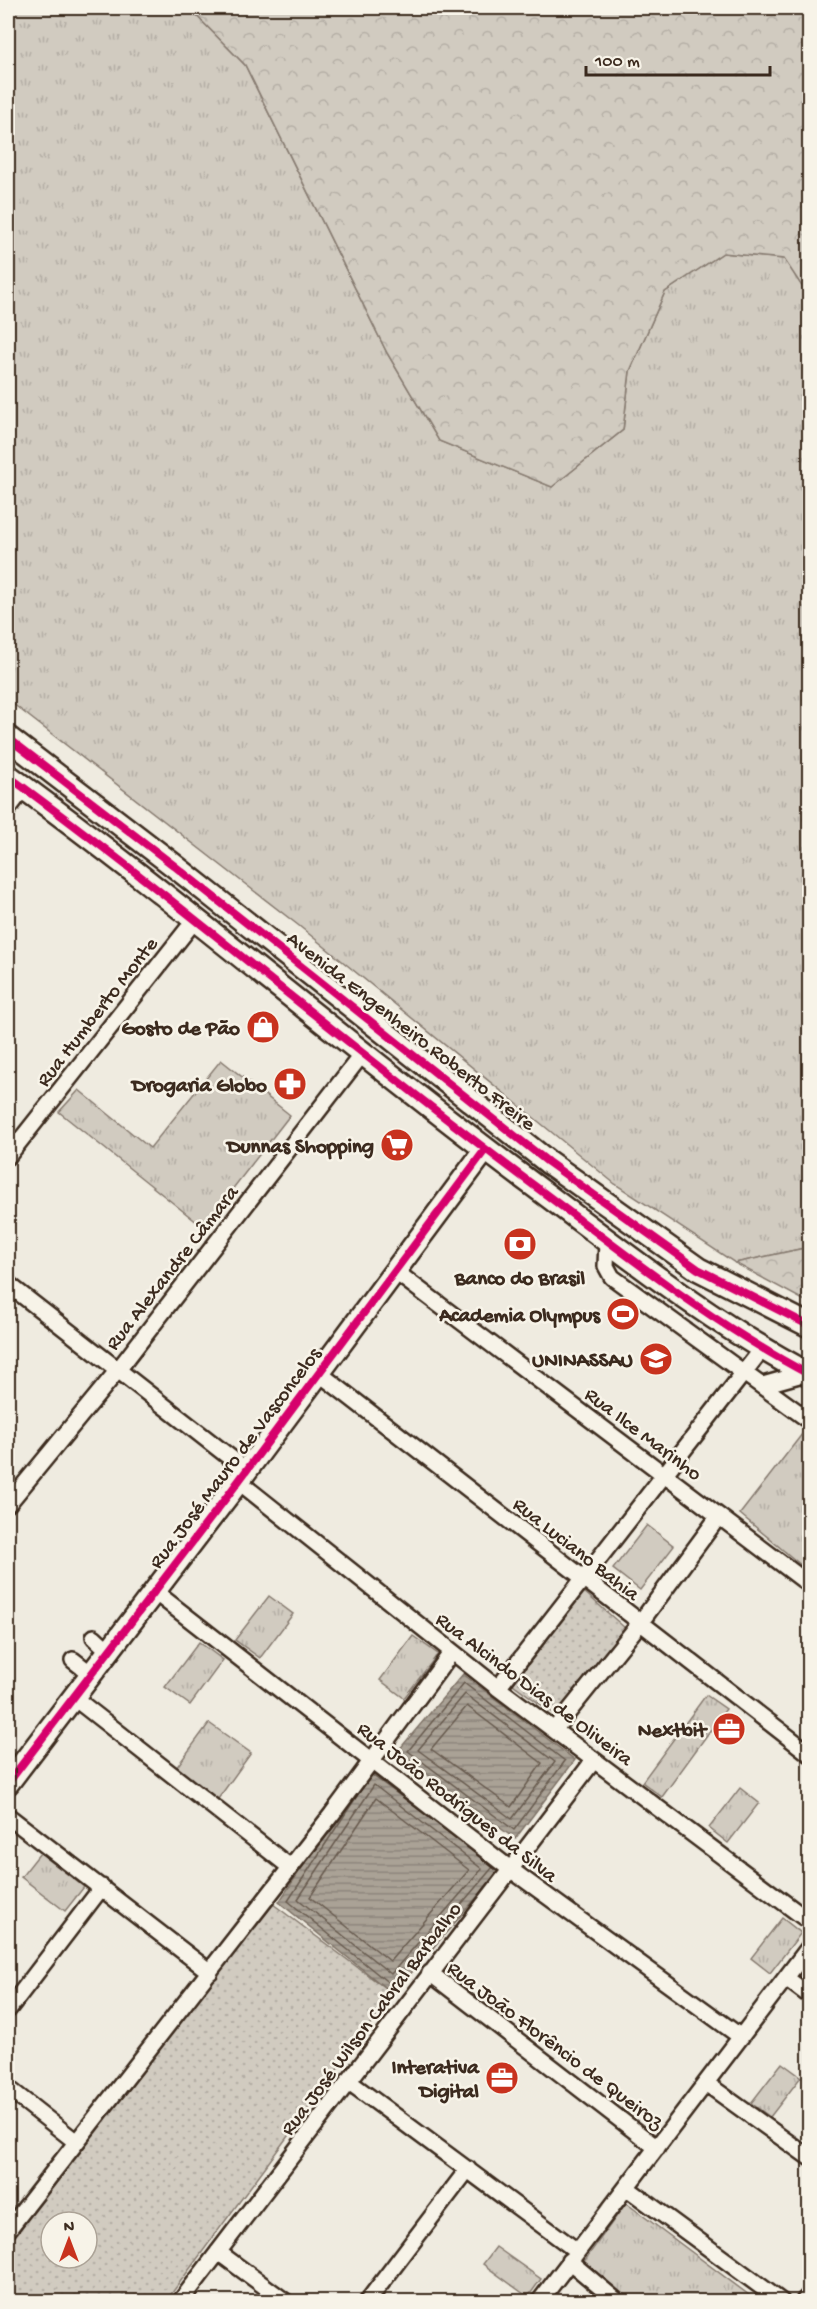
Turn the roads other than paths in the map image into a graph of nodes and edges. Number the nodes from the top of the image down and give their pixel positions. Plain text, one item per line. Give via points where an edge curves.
1 (8, 738) edge
2 (16, 782) edge
3 (8, 809) edge
4 (194, 921) junction
5 (363, 1053) junction
6 (485, 1150) junction
7 (8, 1156) edge
8 (607, 1242) junction
9 (396, 1272) junction
10 (8, 1284) edge
11 (810, 1326) edge
12 (763, 1348) junction
13 (118, 1370) junction
14 (743, 1371) junction
15 (319, 1373) junction
16 (808, 1374) edge
17 (764, 1385) junction
18 (810, 1421) edge
19 (663, 1473) junction
20 (242, 1476) junction
21 (8, 1504) edge
22 (719, 1516) junction
23 (584, 1580) junction
24 (810, 1585) edge
25 (155, 1592) junction
26 (640, 1623) junction
27 (452, 1652) junction
28 (73, 1660) dead end
29 (92, 1674) junction
30 (498, 1688) junction
31 (74, 1697) junction
32 (554, 1730) junction
33 (810, 1754) edge
34 (370, 1760) junction
35 (594, 1760) junction
36 (8, 1783) edge
37 (8, 1816) edge
38 (290, 1867) junction
39 (510, 1869) junction
40 (102, 1887) junction
41 (810, 1923) edge
42 (810, 1946) edge
43 (210, 1972) junction
44 (430, 1973) junction
45 (786, 1978) junction
46 (810, 1996) edge
47 (8, 2010) edge
48 (741, 2037) junction
49 (348, 2080) junction
50 (707, 2084) junction
51 (8, 2088) edge
52 (75, 2140) junction
53 (657, 2148) junction
54 (810, 2158) edge
55 (468, 2169) junction
56 (627, 2188) junction
57 (8, 2230) edge
58 (218, 2252) junction
59 (573, 2256) junction
60 (180, 2301) edge
61 (286, 2301) edge
62 (367, 2301) edge
63 (539, 2301) edge
64 (618, 2301) edge
65 (782, 2301) edge

1 - 11 main road, Avenida Engenheiro Roberto Freire via 558,1168 698,1269
2 - 3 street
2 - 4 main road
4 - 5 main road
4 - 7 street, Rua Humberto Monte
5 - 6 main road
5 - 13 street, Rua Alexandre Câmara
6 - 8 main road
6 - 9 street, Rua José Mauro de Vasconcelos
8 - 12 main road via 703,1311
8 - 14 street via 606,1266 612,1277
9 - 15 street, Rua José Mauro de Vasconcelos
9 - 19 street, Rua Ilce Marinho
10 - 13 street, Rua Alcindo Dias de Oliveira
12 - 14 street
12 - 16 main road
13 - 20 street, Rua Alcindo Dias de Oliveira
13 - 21 street, Rua Alexandre Câmara
14 - 17 street
14 - 19 street
15 - 20 street, Rua José Mauro de Vasconcelos
15 - 23 street, Rua Luciano Bahia
16 - 17 street
17 - 18 street
19 - 22 street, Rua Ilce Marinho
19 - 23 street
20 - 25 street, Rua José Mauro de Vasconcelos
20 - 27 street, Rua Alcindo Dias de Oliveira
22 - 24 street, Rua Ilce Marinho
22 - 26 street
23 - 26 street, Rua Luciano Bahia
23 - 30 street
25 - 29 street, Rua José Mauro de Vasconcelos via 102,1644
25 - 34 street, Rua João Rodrigues da Silva
26 - 32 street
26 - 33 street, Rua Luciano Bahia
27 - 30 street, Rua Alcindo Dias de Oliveira
27 - 34 street
28 - 29 street
29 - 31 street, Rua José Mauro de Vasconcelos
30 - 32 street, Rua Alcindo Dias de Oliveira
31 - 36 street, Rua José Mauro de Vasconcelos
31 - 38 street
32 - 35 street, Rua Alcindo Dias de Oliveira
34 - 38 street
34 - 39 street, Rua João Rodrigues da Silva
35 - 39 street, Rua José Wilson Cabral Barbalho
35 - 41 street, Rua Alcindo Dias de Oliveira
37 - 40 street
38 - 43 street
39 - 44 street, Rua José Wilson Cabral Barbalho
39 - 48 street, Rua João Rodrigues da Silva
40 - 43 street
40 - 47 street
42 - 45 street
43 - 52 street
44 - 49 street, Rua José Wilson Cabral Barbalho
44 - 53 street, Rua João Florêncio de Queiroz
45 - 46 street
45 - 48 street
48 - 50 street
49 - 55 street
49 - 58 street, Rua José Wilson Cabral Barbalho
50 - 53 street
50 - 54 street
51 - 52 street
52 - 57 street
53 - 56 street
55 - 59 street
55 - 62 street
56 - 59 street
56 - 65 street
58 - 60 street, Rua José Wilson Cabral Barbalho
58 - 61 street
59 - 63 street
59 - 64 street

